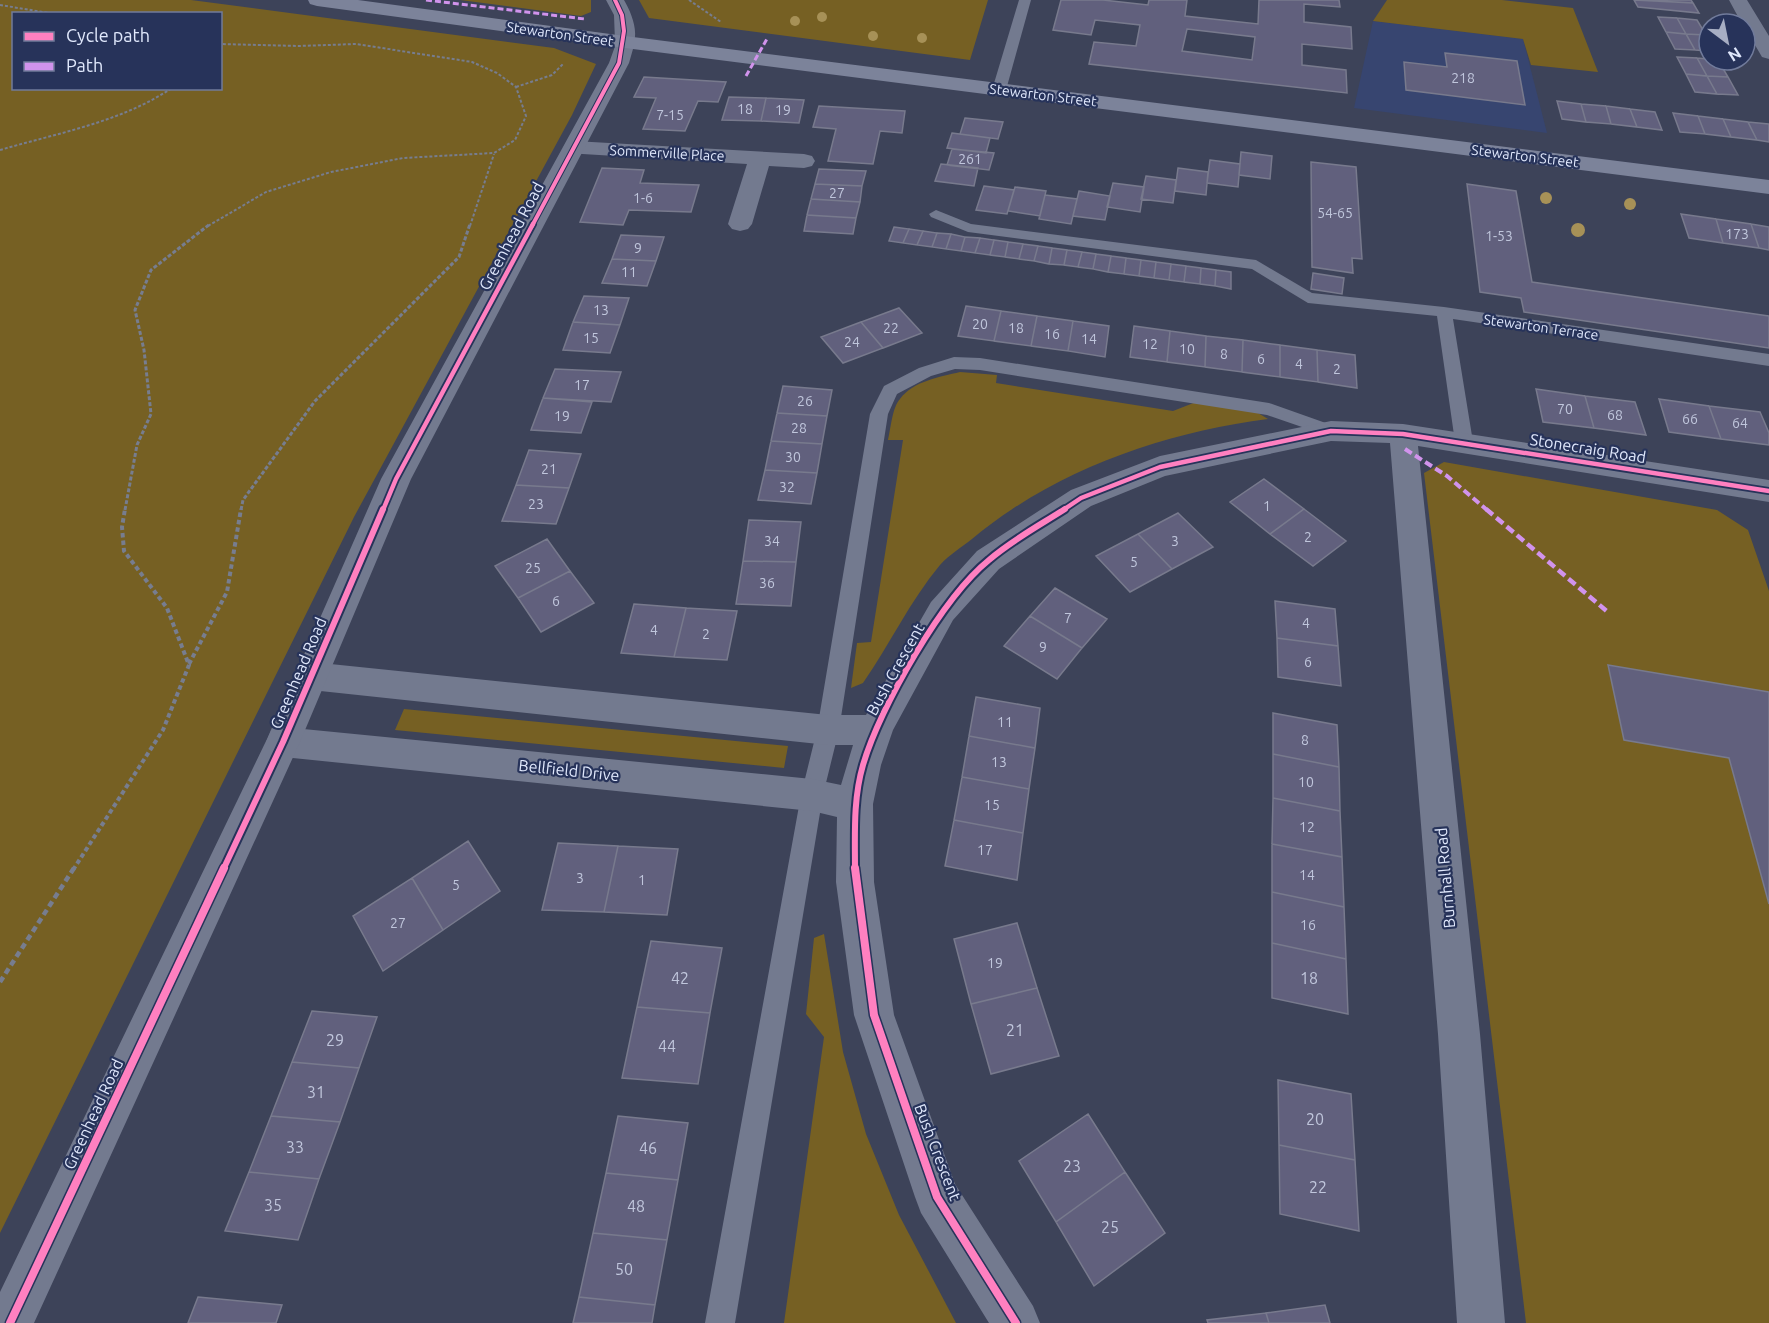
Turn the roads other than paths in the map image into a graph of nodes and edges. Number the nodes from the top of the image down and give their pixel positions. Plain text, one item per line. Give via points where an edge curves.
1 (316, 0) edge
2 (615, 0) edge
3 (1025, 0) edge
4 (1738, 0) edge
5 (625, 42) junction
6 (1769, 53) edge
7 (999, 90) junction
8 (574, 148) junction
9 (759, 159) junction
10 (804, 161) dead end
11 (1769, 187) edge
12 (936, 214) dead end
13 (740, 224) dead end
14 (1444, 312) junction
15 (1769, 360) edge
16 (1330, 431) junction
17 (1403, 434) junction
18 (1464, 442) junction
19 (1769, 491) edge
20 (311, 676) junction
21 (828, 730) junction
22 (876, 730) junction
23 (283, 742) junction
24 (812, 795) junction
25 (855, 804) junction
26 (10, 1323) edge
27 (720, 1323) edge
28 (1016, 1323) edge
29 (1481, 1323) edge

1 - 5 main road, Stewarton Street
2 - 5 street via 623,15
3 - 7 lane
4 - 6 street
5 - 7 main road, Stewarton Street
5 - 8 street, Greenhead Road via 619,63
7 - 11 main road, Stewarton Street
8 - 9 street, Sommerville Place
8 - 20 street, Greenhead Road via 396,479
9 - 10 street, Sommerville Place
9 - 13 street
12 - 14 lane, Stewarton Terrace via 968,228 1256,265 1308,298
14 - 15 lane, Stewarton Terrace
14 - 18 lane
16 - 17 street, Bush Crescent
16 - 21 lane via 1269,409 980,364 954,363 890,390 879,414
16 - 22 street, Bush Crescent via 1160,467 1081,498 988,560 942,611
17 - 18 street, Stonecraig Road
17 - 29 street, Burnhall Road via 1459,1034
18 - 19 street, Stonecraig Road
20 - 21 street
20 - 23 street, Greenhead Road
21 - 22 street
21 - 24 lane
22 - 25 street, Bush Crescent via 862,765
23 - 24 street, Bellfield Drive
23 - 26 street, Greenhead Road
24 - 25 street, Bellfield Drive
24 - 27 lane
25 - 28 street, Bush Crescent via 855,882 874,1015 937,1197

